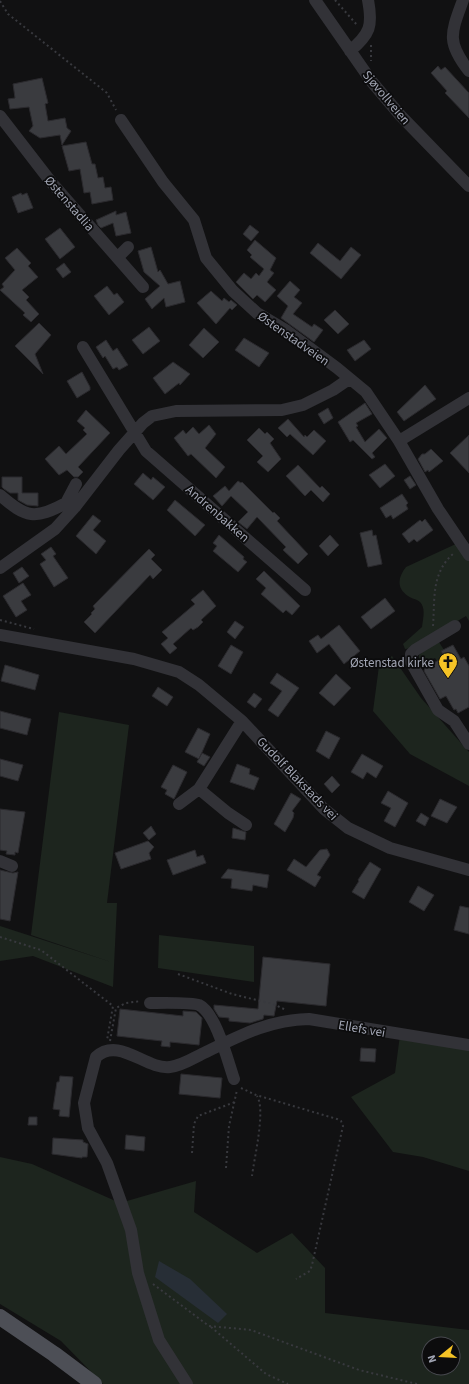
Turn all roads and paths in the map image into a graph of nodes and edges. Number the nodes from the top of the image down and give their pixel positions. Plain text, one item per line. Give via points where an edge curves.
1 (314, 0) edge
2 (368, 0) edge
3 (462, 0) edge
4 (0, 1) edge
5 (350, 51) junction
6 (469, 71) edge
7 (0, 116) edge
8 (121, 120) joint
9 (469, 186) edge
10 (128, 247) dead end
11 (118, 257) junction
12 (143, 287) dead end
13 (83, 347) dead end
14 (349, 379) junction
15 (469, 398) edge
16 (134, 434) junction
17 (399, 441) junction
18 (76, 484) dead end
19 (0, 495) edge
20 (71, 505) junction
21 (466, 551) edge
22 (0, 568) edge
23 (305, 590) dead end
24 (0, 620) edge
25 (455, 626) dead end
26 (38, 633) dead end
27 (1, 639) edge
28 (432, 639) junction
29 (242, 721) junction
30 (469, 744) edge
31 (200, 789) junction
32 (179, 804) dead end
33 (246, 825) dead end
34 (0, 861) edge
35 (12, 866) dead end
36 (469, 870) edge
37 (0, 937) edge
38 (178, 974) dead end
39 (150, 1003) joint
40 (299, 1019) junction
41 (222, 1044) junction
42 (469, 1045) edge
43 (107, 1051) junction
44 (234, 1079) dead end
45 (256, 1095) junction
46 (235, 1102) junction
47 (192, 1153) dead end
48 (226, 1168) dead end
49 (252, 1176) dead end
50 (138, 1273) junction
51 (296, 1279) dead end
52 (0, 1317) edge
53 (209, 1326) junction
54 (94, 1384) edge
55 (187, 1384) edge
56 (288, 1384) edge
57 (417, 1384) edge

1 - 5 street, Sjøvollveien
2 - 5 street via 370,25 366,35
3 - 6 street via 453,27 453,40 455,52
4 - 8 path via 8,14 106,93
5 - 9 street, Sjøvollveien via 400,115
7 - 11 street, Østenstadlia via 51,182
8 - 14 street, Østenstadveien via 194,220 206,258 233,291 257,313 287,330
10 - 11 street
11 - 12 street, Østenstadlia
13 - 16 street, Andrenbakken
14 - 16 street via 302,405 282,410 230,409 162,413 152,416
14 - 17 street, Østenstadveien via 366,392
15 - 17 street
16 - 20 street
16 - 23 street, Andrenbakken via 155,460
17 - 21 street, Østenstadveien via 435,504
18 - 20 street
19 - 20 street via 15,509 27,515 39,515
20 - 22 street via 55,529
21 - 28 path via 442,566 436,581
24 - 26 path via 31,628
25 - 28 street
27 - 29 street, Gudolf Blakstads vei via 134,658 166,667 199,685
28 - 30 street via 411,654 411,662 438,710 454,721
29 - 31 street
29 - 36 street, Gudolf Blakstads vei via 324,809 348,828 390,848
31 - 32 street
31 - 33 street
34 - 35 street
37 - 43 path via 42,950 113,1006
38 - 40 path via 232,994 273,1004
39 - 41 street via 198,1005 207,1011
39 - 43 path via 141,1000 116,1008
40 - 41 street, Ellefs vei via 286,1019 255,1028
40 - 42 street, Ellefs vei
41 - 43 street, Ellefs vei via 170,1068 122,1051
41 - 44 street
43 - 50 street via 96,1057 84,1104 88,1128 107,1163 131,1230
45 - 46 path via 237,1084
45 - 49 path via 260,1100 261,1111
45 - 51 path via 332,1117 341,1121 343,1126 312,1265 310,1271
46 - 47 path via 198,1116 194,1124
46 - 48 path via 229,1126
50 - 53 path
50 - 55 street via 159,1340
52 - 54 main road
53 - 56 path via 266,1374
53 - 57 path via 251,1330 359,1370

